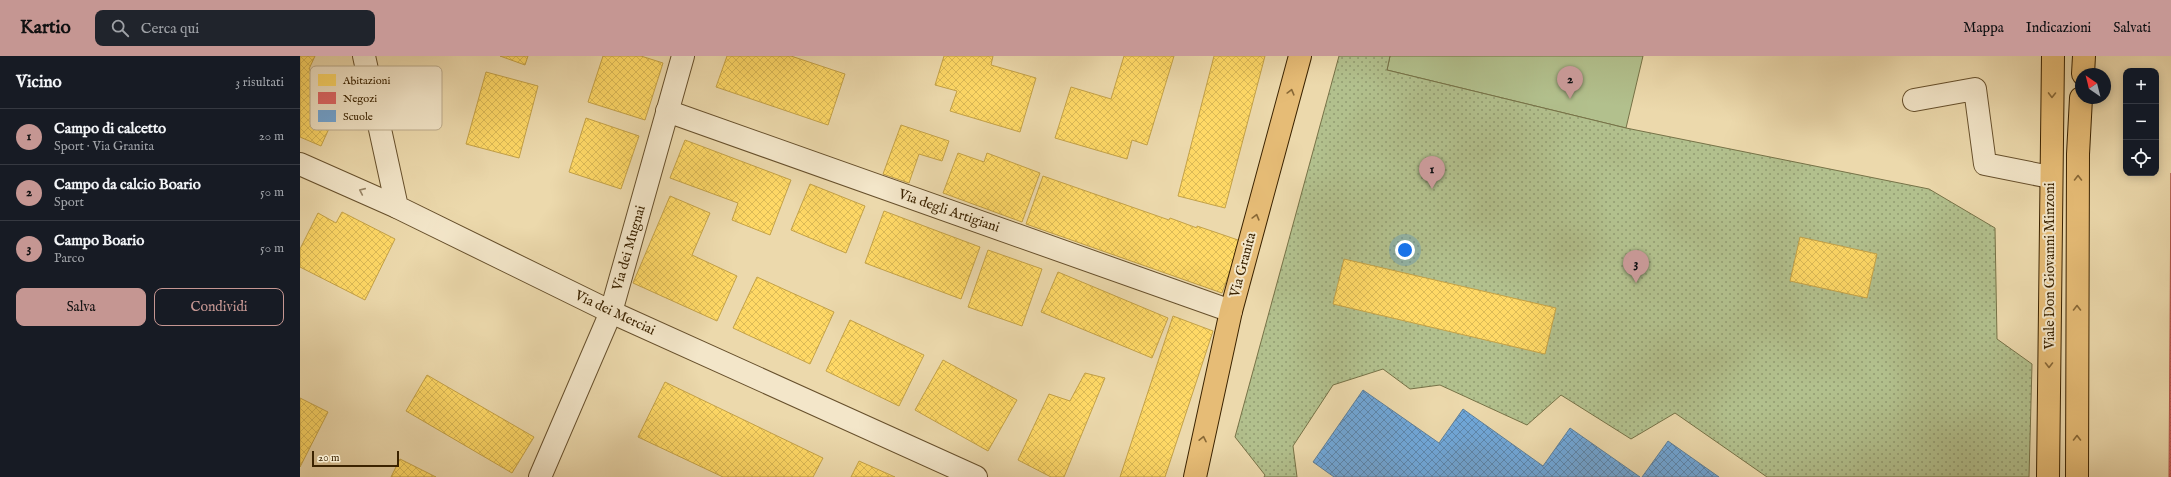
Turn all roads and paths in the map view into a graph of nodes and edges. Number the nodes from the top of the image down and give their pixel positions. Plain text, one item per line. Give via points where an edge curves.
1 (364, 56) edge
2 (683, 56) edge
3 (1300, 56) edge
4 (2053, 56) edge
5 (2084, 56) edge
6 (366, 66) edge
7 (2083, 68) edge
8 (1914, 100) dead end
9 (2081, 104) edge
10 (668, 111) junction
11 (380, 130) edge
12 (300, 164) edge
13 (2050, 177) junction
14 (397, 206) junction
15 (1231, 311) junction
16 (611, 312) junction
17 (540, 477) edge
18 (976, 477) edge
19 (1195, 477) edge
20 (2048, 477) edge
21 (2077, 477) edge

1 - 6 street
2 - 10 street, Via dei Mugnai
15 -> 3 main road, Via Granita
4 -> 13 main road, Viale Don Giovanni Minzoni
5 - 7 main road
8 - 13 street via 1975,89 1985,164
21 -> 9 main road, Viale Don Giovanni Minzoni via 2078,154
10 - 15 street, Via degli Artigiani
10 - 16 street, Via dei Mugnai
11 - 14 street
14 -> 12 street, Via dei Merciai
13 -> 20 main road, Viale Don Giovanni Minzoni
14 - 16 street, Via dei Merciai
19 -> 15 main road, Via Granita
16 - 17 street, Via dei Mugnai
16 - 18 street, Via dei Merciai

